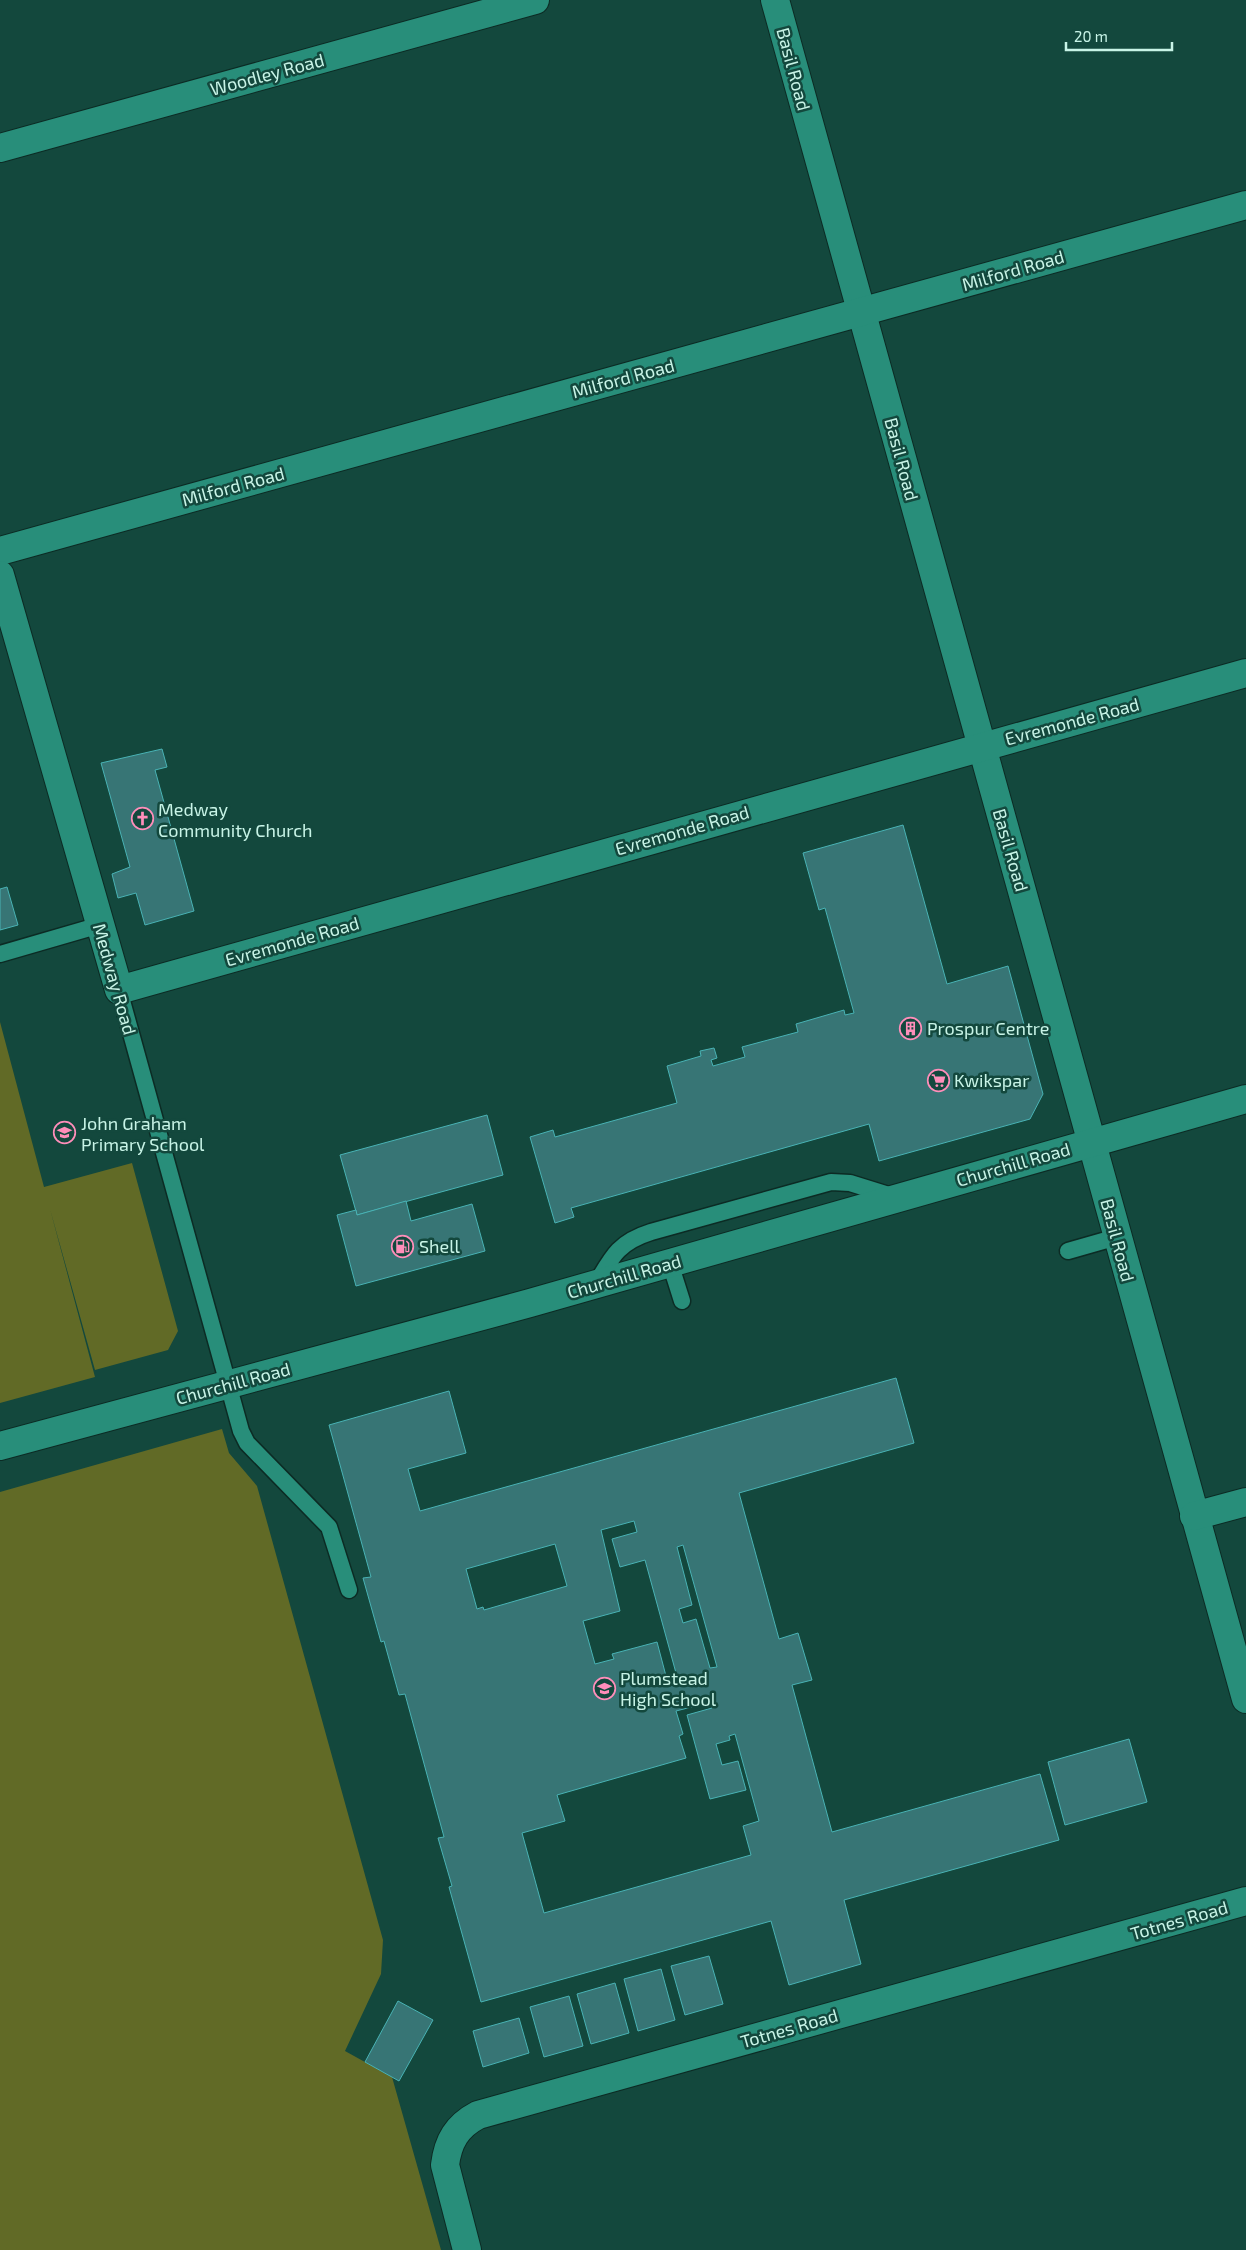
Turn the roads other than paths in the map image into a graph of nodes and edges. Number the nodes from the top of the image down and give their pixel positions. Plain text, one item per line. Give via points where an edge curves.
1 (535, 0) edge
2 (775, 0) edge
3 (0, 148) edge
4 (1246, 205) edge
5 (862, 312) junction
6 (0, 551) edge
7 (0, 575) edge
8 (1246, 673) edge
9 (982, 746) junction
10 (100, 925) junction
11 (0, 954) edge
12 (119, 990) junction
13 (1246, 1098) edge
14 (1092, 1141) junction
15 (898, 1198) junction
16 (1117, 1237) junction
17 (1068, 1251) dead end
18 (670, 1263) junction
19 (596, 1284) junction
20 (682, 1301) dead end
21 (228, 1384) junction
22 (0, 1446) edge
23 (1246, 1502) edge
24 (1194, 1516) junction
25 (349, 1590) dead end
26 (1246, 1699) edge
27 (1246, 1901) edge
28 (467, 2250) edge

1 - 3 street, Woodley Road
2 - 5 street, Basil Road
4 - 5 street, Milford Road
5 - 6 street, Milford Road
5 - 9 street, Basil Road
7 - 10 street, Medway Road
8 - 9 street, Evremonde Road
9 - 12 street, Evremonde Road
9 - 14 street, Basil Road
10 - 11 lane
10 - 12 street, Medway Road
12 - 21 lane, Medway Road
13 - 14 street, Churchill Road
14 - 15 street, Churchill Road
14 - 16 street, Basil Road
15 - 18 street, Churchill Road
15 - 19 lane via 850,1183 831,1182 637,1236 615,1251
16 - 17 lane
16 - 24 street, Basil Road
18 - 19 street, Churchill Road
18 - 20 lane
19 - 21 street, Churchill Road
21 - 22 street, Churchill Road
21 - 25 lane, Medway Road via 247,1443 328,1527
23 - 24 street
24 - 26 street, Basil Road
27 - 28 street, Totnes Road via 478,2115 457,2130 447,2151 445,2165

